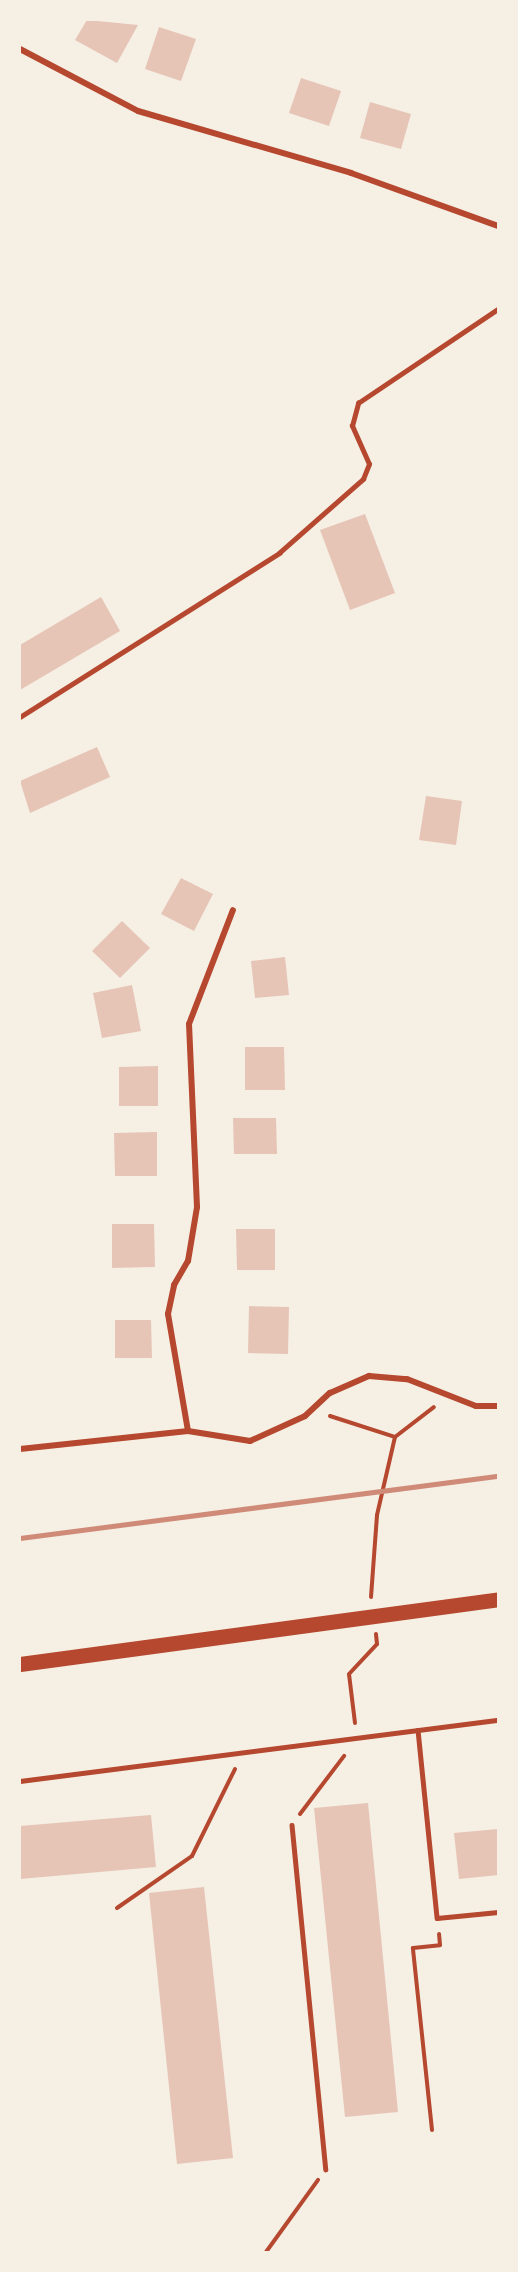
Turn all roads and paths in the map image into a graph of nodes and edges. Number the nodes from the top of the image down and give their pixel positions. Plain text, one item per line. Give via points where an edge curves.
1 (20, 48) edge
2 (498, 225) edge
3 (498, 309) edge
4 (20, 717) edge
5 (233, 910) dead end
6 (449, 1396) junction
7 (498, 1406) edge
8 (312, 1410) junction
9 (188, 1431) junction
10 (20, 1449) edge
11 (498, 1599) edge
12 (20, 1664) edge
13 (498, 1720) edge
14 (418, 1730) junction
15 (242, 1752) junction
16 (20, 1781) edge
17 (292, 1825) dead end
18 (117, 1908) dead end
19 (498, 1912) edge
20 (437, 1918) junction
21 (432, 2130) dead end
22 (326, 2169) joint
23 (266, 2253) edge

1 - 2 street via 138,111 351,173
3 - 4 lane via 358,403 352,426 369,464 363,479 279,553
5 - 9 street via 189,1024 196,1207 188,1261 174,1285 168,1314
6 - 7 street via 476,1406
6 - 8 street via 407,1379 369,1376 330,1393
6 - 8 path via 395,1437
8 - 9 street via 250,1441
9 - 10 street
11 - 12 main road
13 - 14 lane
14 - 15 lane
14 - 20 lane
15 - 16 lane
15 - 18 path via 192,1856
17 - 22 lane
19 - 20 lane
20 - 21 path via 440,1945 413,1948
22 - 23 path

